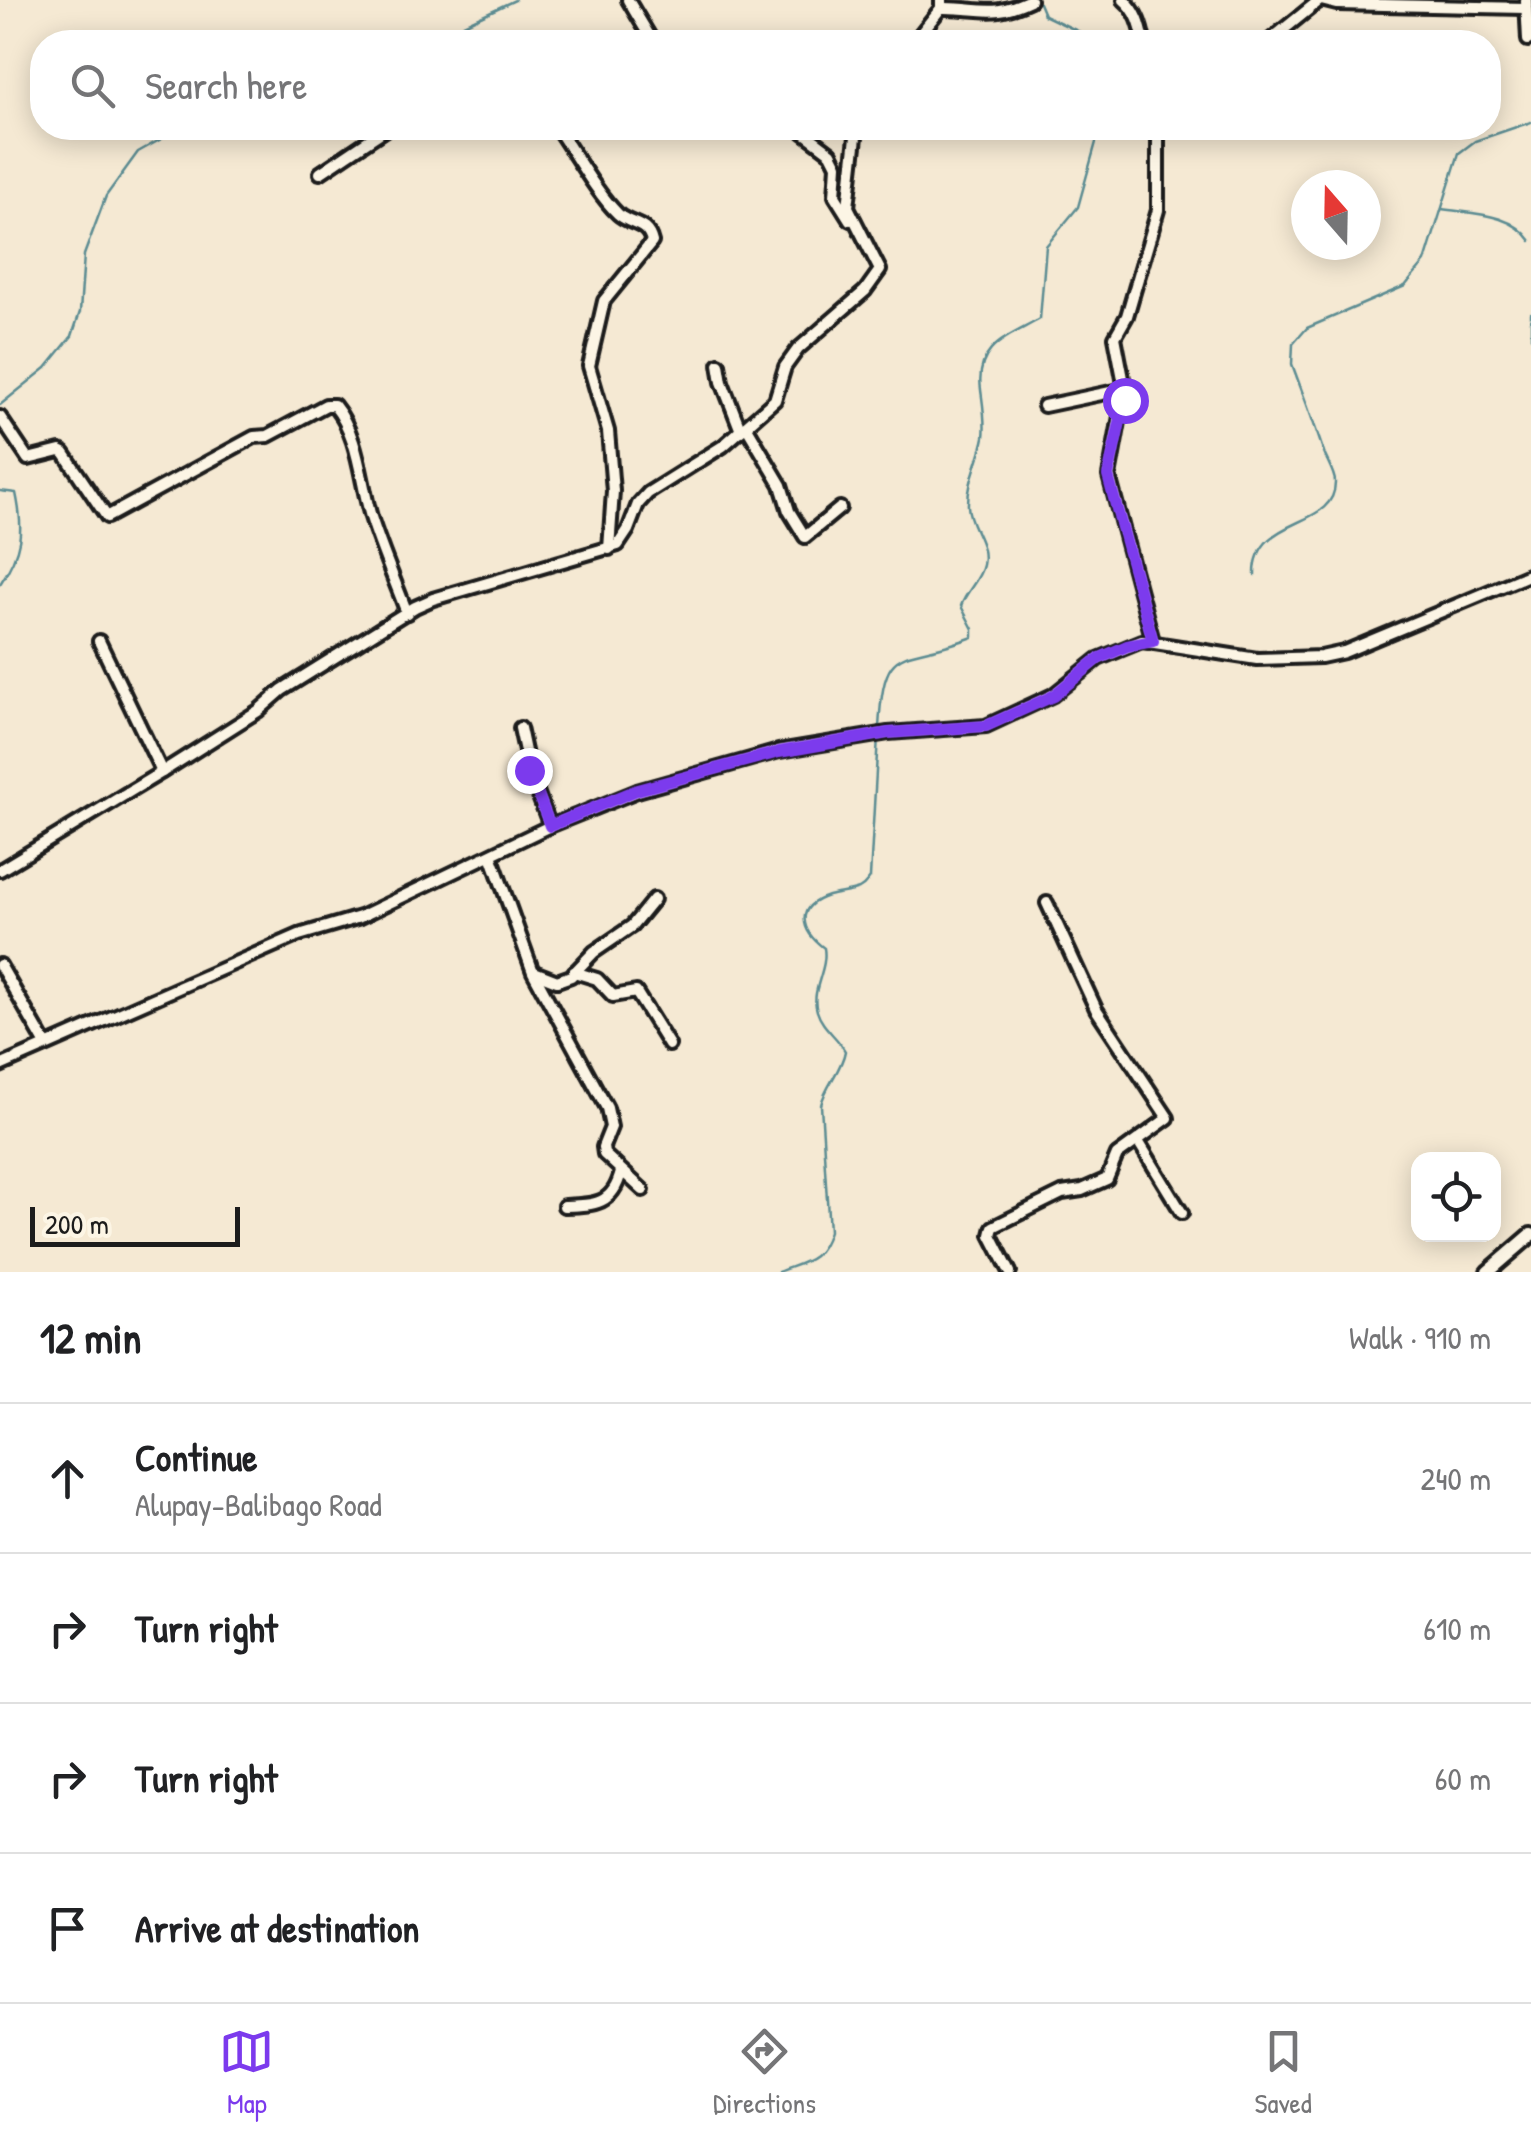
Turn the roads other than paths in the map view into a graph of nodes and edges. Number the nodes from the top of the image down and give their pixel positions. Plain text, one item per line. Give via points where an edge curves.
1 (628, 0) edge
2 (1030, 0) edge
3 (1124, 0) edge
4 (1321, 0) edge
5 (1527, 2) edge
6 (941, 4) edge
7 (646, 30) edge
8 (923, 30) edge
9 (1142, 30) edge
10 (1283, 30) edge
11 (1528, 40) dead end
12 (369, 140) edge
13 (565, 140) edge
14 (814, 140) edge
15 (855, 140) edge
16 (1158, 140) edge
17 (320, 173) dead end
18 (860, 233) junction
19 (719, 364) dead end
20 (1126, 390) junction
21 (1044, 406) dead end
22 (0, 417) edge
23 (744, 428) junction
24 (840, 508) dead end
25 (609, 549) junction
26 (1531, 574) edge
27 (407, 612) junction
28 (99, 641) dead end
29 (1153, 641) junction
30 (520, 728) dead end
31 (162, 772) junction
32 (550, 826) junction
33 (491, 854) junction
34 (0, 870) edge
35 (654, 899) dead end
36 (1047, 903) dead end
37 (0, 965) edge
38 (533, 972) junction
39 (574, 972) junction
40 (46, 1045) junction
41 (669, 1045) dead end
42 (0, 1066) edge
43 (1138, 1141) junction
44 (621, 1172) junction
45 (642, 1190) dead end
46 (564, 1206) dead end
47 (1182, 1213) dead end
48 (1531, 1234) edge
49 (1010, 1272) edge
50 (1488, 1272) edge

1 - 7 street
2 - 6 street via 991,13
3 - 9 street
4 - 5 street
4 - 10 street
5 - 11 street
6 - 8 street
12 - 17 street
13 - 25 street via 619,216 639,223 652,242 604,301 589,366 608,431
14 - 18 street via 832,153 835,196
15 - 18 street via 847,195
16 - 20 street via 1158,210 1127,316 1114,337
18 - 23 street via 880,270 798,349 776,400
19 - 23 street
20 - 21 street
20 - 29 street via 1108,476
22 - 27 street via 28,459 64,454 107,517 254,437 334,405
23 - 24 street via 804,537
23 - 25 street via 648,493
25 - 27 street
26 - 29 street via 1321,657 1257,659
27 - 31 street
28 - 31 street
29 - 32 street via 1098,659 1053,696 986,726 888,733 779,752 637,790
30 - 32 street
31 - 34 street
32 - 33 street
33 - 38 street
33 - 40 street via 360,917 299,935
35 - 39 street via 632,926
36 - 43 street via 1096,1010 1168,1118
37 - 40 street
38 - 39 street via 557,981
38 - 44 street via 608,1108 604,1154
39 - 41 street via 597,979 613,996 636,992
40 - 42 street
43 - 47 street
43 - 49 street via 1117,1155 1107,1179 994,1227 991,1235
44 - 45 street
44 - 46 street via 617,1188 596,1204
48 - 50 main road

